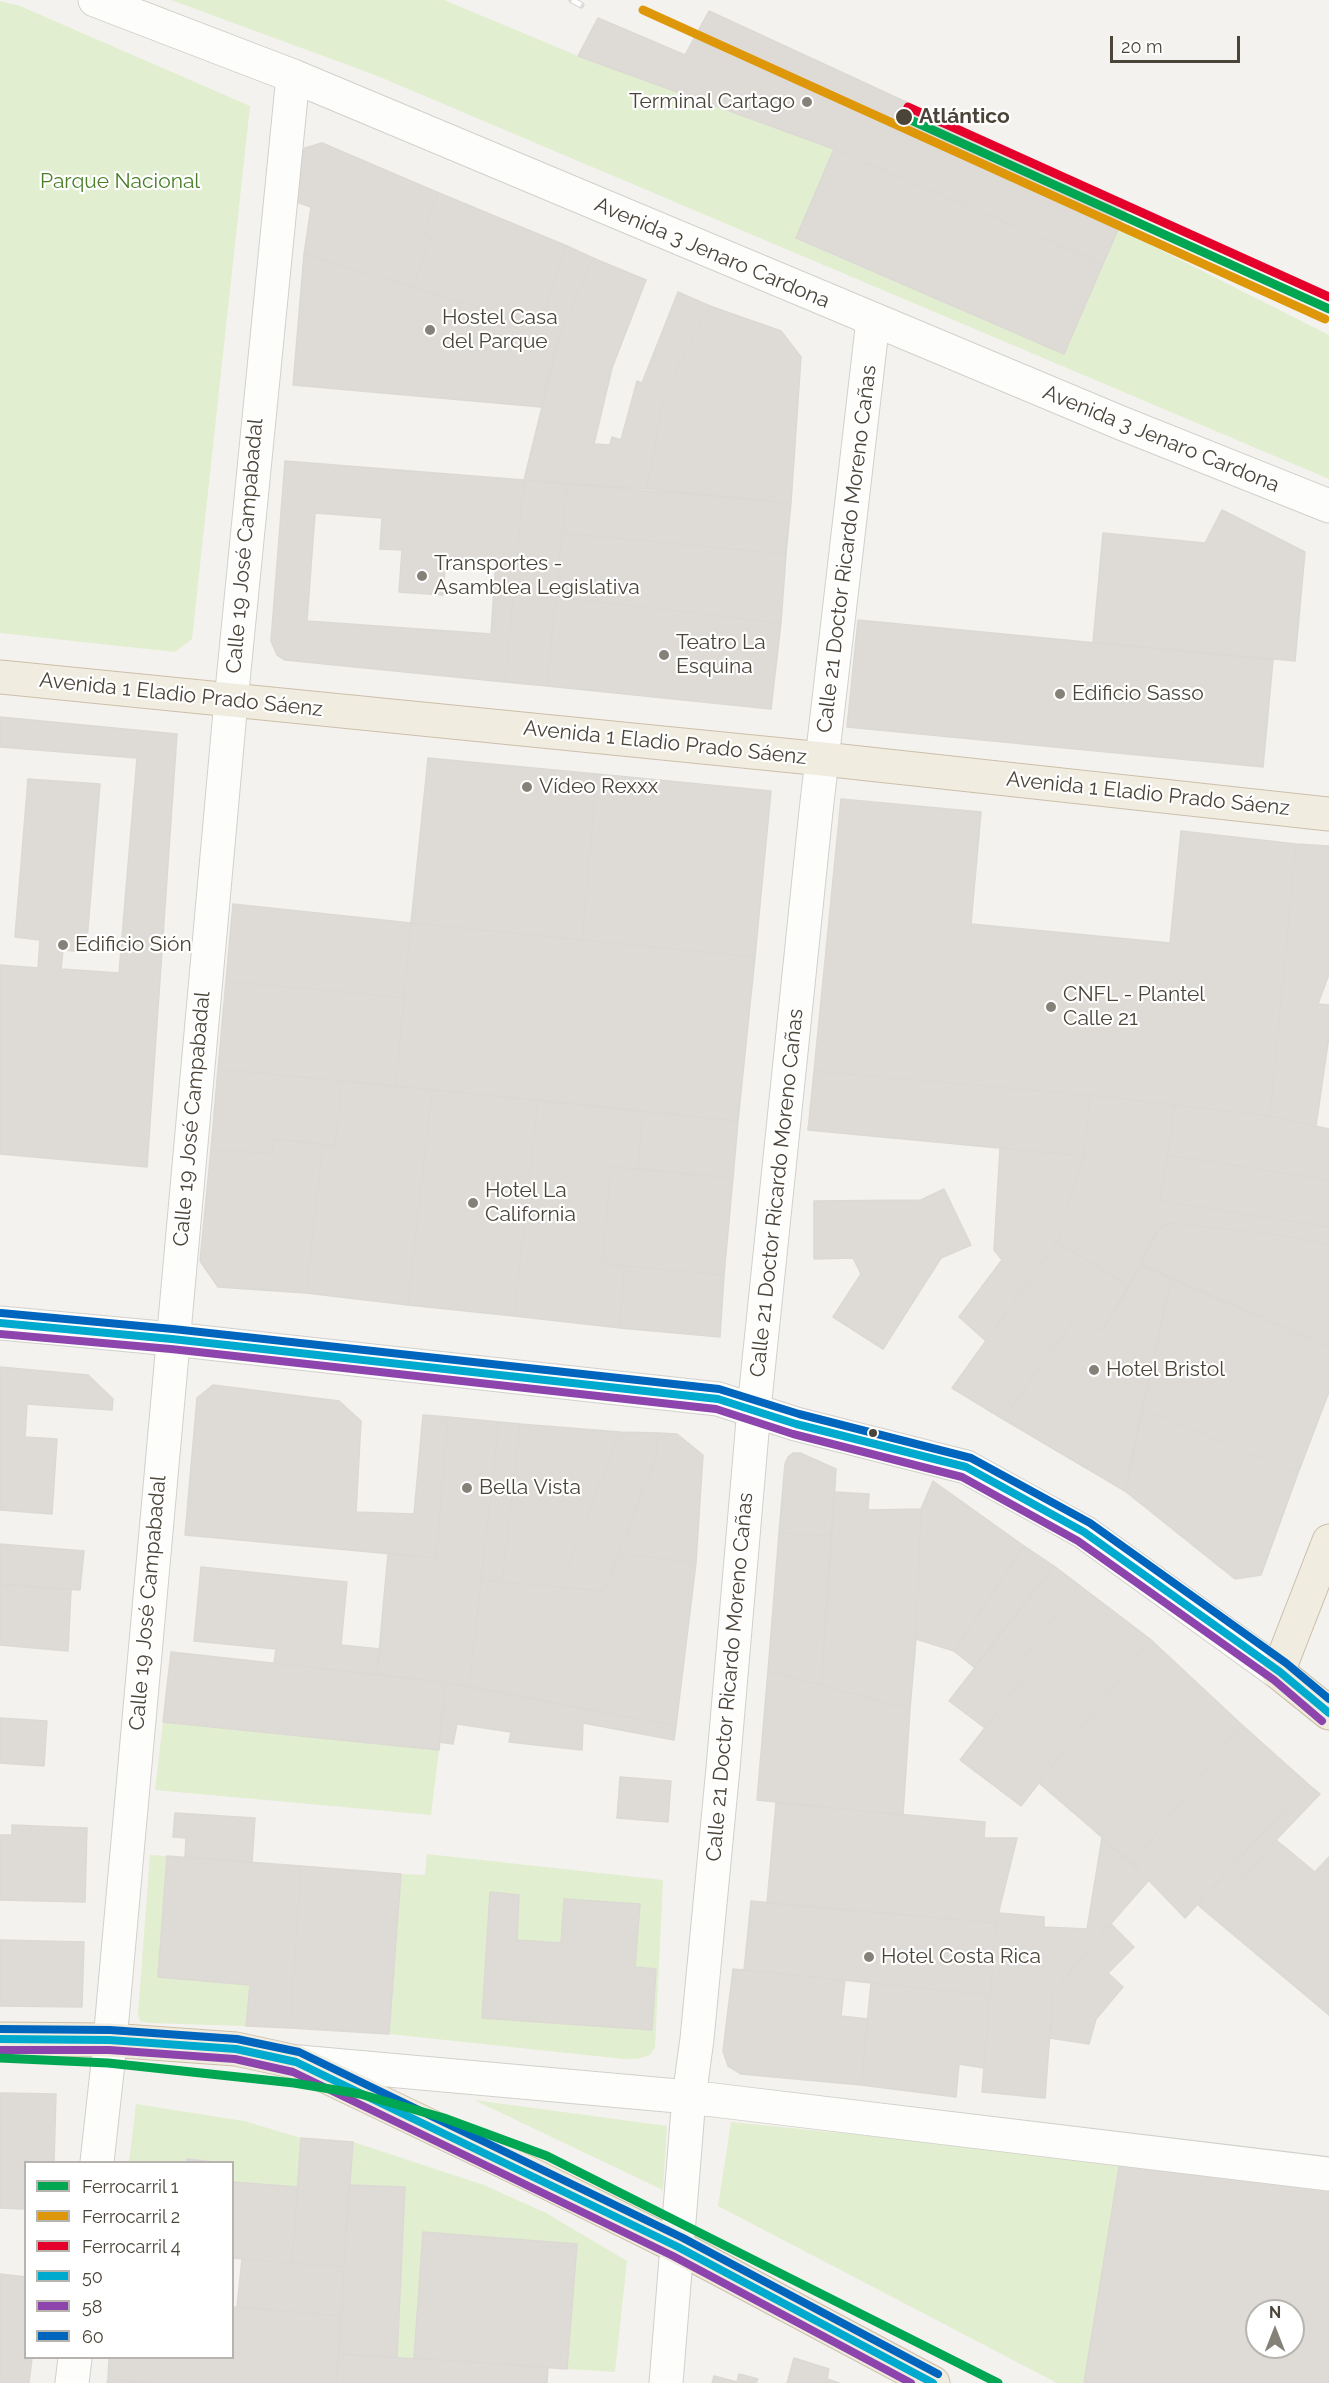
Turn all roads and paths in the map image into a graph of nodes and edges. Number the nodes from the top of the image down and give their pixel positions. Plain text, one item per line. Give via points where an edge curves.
1 (95, 0) edge
2 (294, 76) junction
3 (873, 320) junction
4 (1329, 506) edge
5 (0, 677) edge
6 (231, 701) junction
7 (823, 759) junction
8 (1329, 814) edge
9 (0, 1323) edge
10 (172, 1339) junction
11 (754, 1409) junction
12 (1329, 1541) edge
13 (1278, 1672) junction
14 (1329, 1713) edge
15 (0, 2038) edge
16 (109, 2040) junction
17 (296, 2062) junction
18 (689, 2097) junction
19 (96, 2161) edge
20 (1329, 2174) edge
21 (678, 2247) junction
22 (75, 2359) edge
23 (72, 2383) edge
24 (666, 2383) edge
25 (933, 2383) edge

1 - 2 street, Avenida 3 Jenaro Cardona
2 - 3 street, Avenida 3 Jenaro Cardona
2 - 6 street, Calle 19 José Campabadal
3 - 4 street, Avenida 3 Jenaro Cardona
3 - 7 street, Calle 21 Doctor Ricardo Moreno Cañas
5 - 6 highway, Avenida 1 Eladio Prado Sáenz
6 - 7 highway, Avenida 1 Eladio Prado Sáenz
6 - 10 street, Calle 19 José Campabadal
7 - 8 highway, Avenida 1 Eladio Prado Sáenz
7 - 11 street, Calle 21 Doctor Ricardo Moreno Cañas
9 - 10 street
10 - 11 street via 718,1399
10 - 16 street, Calle 19 José Campabadal
11 - 13 street via 796,1424 966,1467 1084,1532
11 - 18 street, Calle 21 Doctor Ricardo Moreno Cañas
12 - 13 highway
13 - 14 highway
15 - 16 highway
16 - 17 highway via 236,2049
16 - 19 street, Calle 19 José Campabadal
17 - 18 street
17 - 21 highway
18 - 20 street
18 - 21 street, Calle 21 Doctor Ricardo Moreno Cañas
21 - 24 street, Calle 21 Doctor Ricardo Moreno Cañas
21 - 25 highway
22 - 23 street

